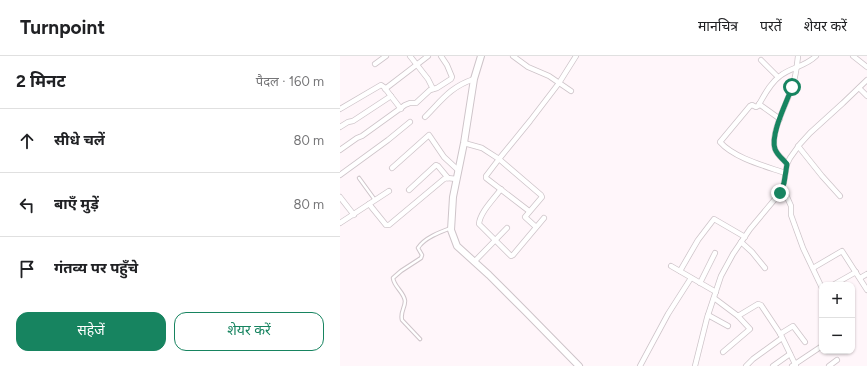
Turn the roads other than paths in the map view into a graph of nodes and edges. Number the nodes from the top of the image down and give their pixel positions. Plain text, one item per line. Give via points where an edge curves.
1 (386, 56) edge
2 (410, 56) edge
3 (428, 56) edge
4 (441, 56) edge
5 (481, 56) edge
6 (513, 56) edge
7 (576, 56) edge
8 (798, 56) edge
9 (816, 56) edge
10 (853, 56) edge
11 (761, 60) dead end
12 (376, 64) dead end
13 (417, 64) junction
14 (867, 67) edge
15 (797, 68) junction
16 (778, 77) junction
17 (474, 79) junction
18 (867, 80) edge
19 (559, 82) junction
20 (859, 88) junction
21 (385, 89) junction
22 (433, 89) junction
23 (571, 91) dead end
24 (391, 96) junction
25 (867, 96) edge
26 (759, 104) junction
27 (340, 109) edge
28 (401, 109) junction
29 (425, 117) dead end
30 (780, 118) junction
31 (410, 122) dead end
32 (340, 127) edge
33 (464, 143) junction
34 (798, 146) junction
35 (340, 150) edge
36 (499, 159) junction
37 (787, 164) junction
38 (392, 168) dead end
39 (458, 170) junction
40 (785, 173) junction
41 (340, 175) edge
42 (359, 178) dead end
43 (448, 178) junction
44 (457, 179) junction
45 (783, 188) junction
46 (501, 189) junction
47 (409, 190) dead end
48 (389, 191) dead end
49 (840, 196) dead end
50 (340, 197) edge
51 (375, 200) junction
52 (369, 204) junction
53 (529, 211) junction
54 (354, 215) junction
55 (544, 218) dead end
56 (340, 223) edge
57 (536, 226) junction
58 (451, 228) junction
59 (507, 228) dead end
60 (745, 236) junction
61 (494, 240) junction
62 (741, 242) junction
63 (715, 252) dead end
64 (474, 262) junction
65 (671, 266) dead end
66 (765, 268) dead end
67 (813, 268) junction
68 (680, 271) junction
69 (856, 272) junction
70 (867, 274) edge
71 (691, 278) junction
72 (860, 278) junction
73 (819, 282) edge
74 (838, 282) edge
75 (700, 283) junction
76 (867, 290) edge
77 (716, 292) junction
78 (714, 298) junction
79 (708, 315) junction
80 (738, 316) junction
81 (728, 326) dead end
82 (781, 336) junction
83 (420, 338) dead end
84 (805, 342) dead end
85 (819, 348) edge
86 (723, 352) dead end
87 (790, 354) junction
88 (837, 360) dead end
89 (795, 365) edge
90 (579, 366) edge
91 (640, 366) edge
92 (694, 366) edge
93 (746, 366) edge
94 (773, 366) edge
95 (829, 366) edge

1 - 12 street
2 - 13 street
3 - 13 street
4 - 22 street via 452,78
5 - 17 main road
6 - 19 street via 528,67
7 - 19 street
8 - 15 street
9 - 15 street
10 - 14 street
11 - 16 street
13 - 21 street
13 - 22 street
15 - 16 street
15 - 30 street
16 - 26 street
17 - 29 street via 451,90
17 - 33 main road
18 - 20 street
19 - 23 street
19 - 36 street
20 - 25 street
20 - 34 street
21 - 24 street
21 - 27 street via 380,85
22 - 28 street via 416,103 407,104
24 - 28 street
24 - 32 street
26 - 30 street
26 - 40 street via 756,107 750,106 720,142 747,159
28 - 35 street
30 - 37 street via 774,138 775,148
31 - 41 street
33 - 36 street via 482,148
33 - 39 main road
34 - 37 street
34 - 49 street
36 - 46 street via 486,176
36 - 53 street via 542,196
37 - 40 street
38 - 39 street via 430,135 444,157
39 - 44 main road
40 - 45 street
42 - 51 lane
43 - 44 street
43 - 47 street via 436,165
43 - 52 street via 389,225 386,225
44 - 58 main road
45 - 60 street
45 - 67 street via 792,206 791,215 803,248
46 - 53 street
46 - 61 street via 479,222
48 - 51 street
50 - 54 street
51 - 52 street
52 - 54 street
53 - 57 street via 525,218
54 - 56 street
55 - 57 street
57 - 61 street via 512,256
58 - 64 main road via 457,246
58 - 83 lane via 421,244 418,248 422,255 420,258 393,278 404,299 402,320
59 - 61 street
60 - 62 street
60 - 68 street via 714,219
61 - 64 street
62 - 66 street
62 - 77 street via 721,276
63 - 75 street
64 - 90 main road
65 - 68 street
67 - 69 street via 842,251
67 - 73 street
68 - 71 street
69 - 72 street
69 - 74 street
70 - 72 street
71 - 75 street
71 - 91 street
72 - 76 street
75 - 77 street
77 - 78 street
78 - 79 street
78 - 80 street
79 - 81 street
79 - 92 street
80 - 82 street via 760,304
80 - 86 street via 750,329
82 - 84 street via 793,326
82 - 87 street
82 - 93 street
85 - 89 street
87 - 89 street
87 - 94 street
88 - 95 street

